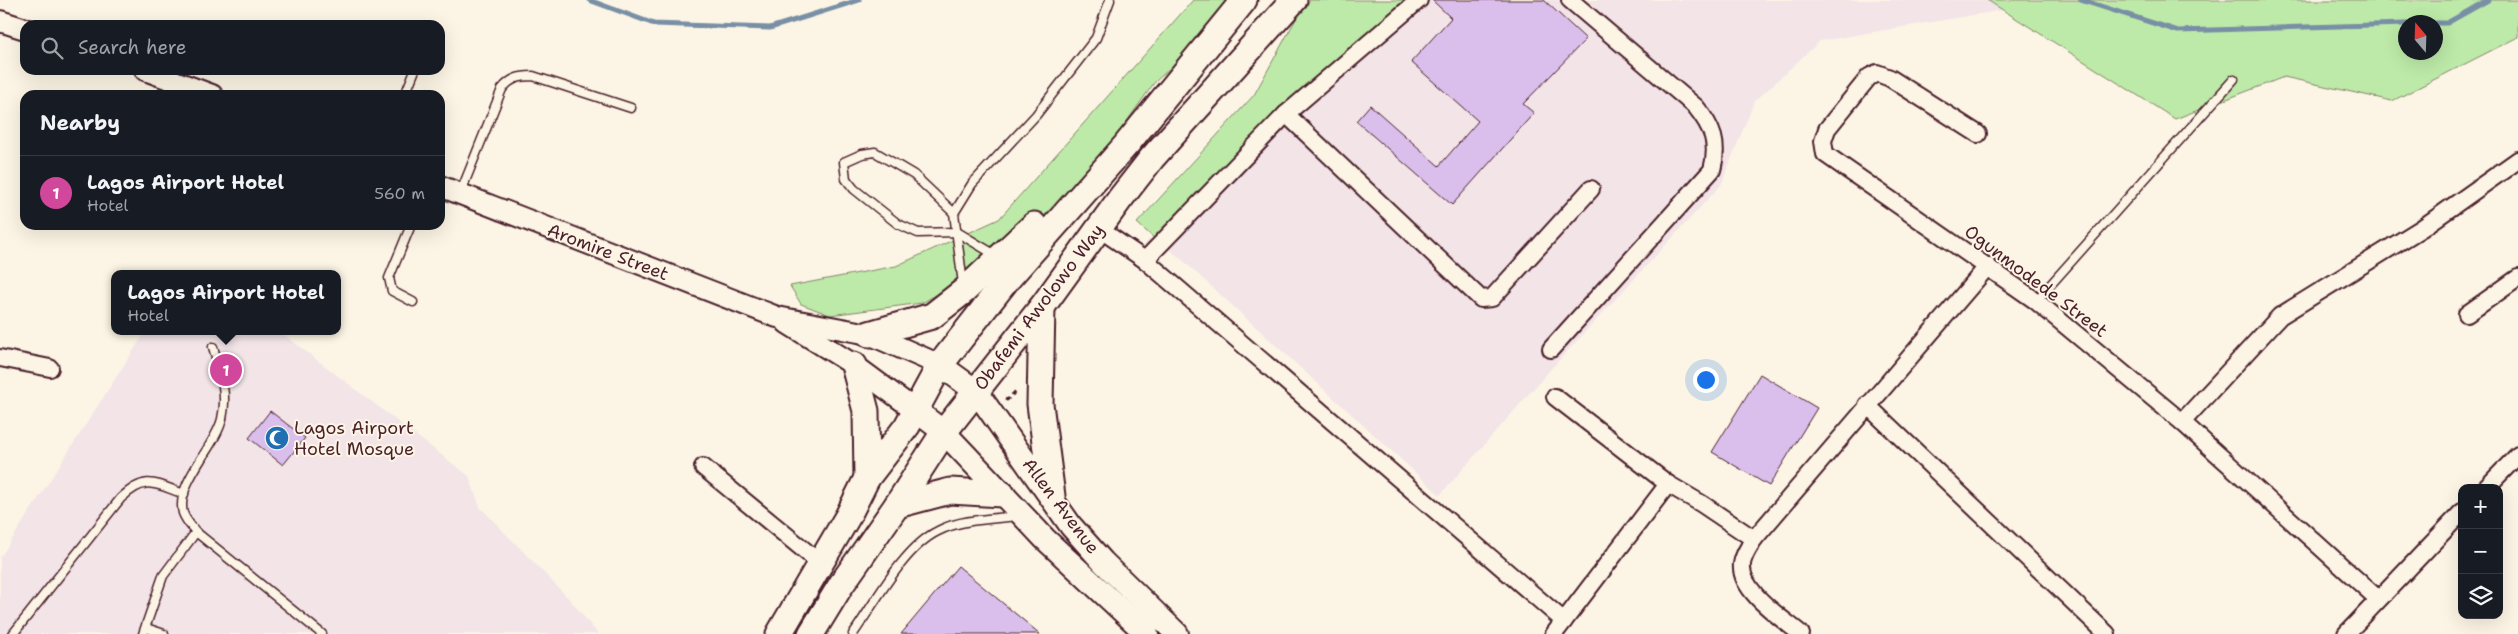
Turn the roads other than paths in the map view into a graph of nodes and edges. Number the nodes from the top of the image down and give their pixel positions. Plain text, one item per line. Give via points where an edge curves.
1 (1110, 0) edge
2 (1244, 0) edge
3 (1294, 0) edge
4 (1419, 0) edge
5 (1570, 0) edge
6 (0, 21) edge
7 (20, 27) edge
8 (158, 75) edge
9 (413, 75) edge
10 (2234, 79) dead end
11 (1174, 86) junction
12 (199, 90) edge
13 (406, 90) edge
14 (631, 108) dead end
15 (1286, 114) junction
16 (1978, 134) dead end
17 (2518, 160) edge
18 (445, 188) edge
19 (1591, 189) dead end
20 (460, 194) junction
21 (954, 213) junction
22 (1098, 228) junction
23 (410, 230) edge
24 (957, 232) junction
25 (1001, 258) junction
26 (1145, 260) junction
27 (1988, 266) junction
28 (2518, 278) edge
29 (964, 291) junction
30 (413, 302) dead end
31 (2036, 302) junction
32 (1042, 307) junction
33 (2466, 314) dead end
34 (777, 316) junction
35 (869, 334) junction
36 (213, 347) dead end
37 (1551, 349) dead end
38 (0, 358) edge
39 (854, 365) junction
40 (940, 365) junction
41 (50, 368) dead end
42 (976, 391) junction
43 (1555, 397) dead end
44 (1868, 405) junction
45 (916, 410) junction
46 (2182, 422) junction
47 (944, 432) junction
48 (2518, 455) edge
49 (703, 467) dead end
50 (867, 478) junction
51 (1668, 484) junction
52 (2490, 484) edge
53 (184, 494) junction
54 (1002, 494) junction
55 (1052, 496) junction
56 (897, 506) junction
57 (1022, 515) junction
58 (2458, 516) edge
59 (196, 532) junction
60 (1754, 539) junction
61 (820, 563) junction
62 (2378, 599) junction
63 (1559, 628) edge
64 (145, 631) edge
65 (13, 634) edge
66 (164, 634) edge
67 (322, 634) edge
68 (779, 634) edge
69 (811, 634) edge
70 (853, 634) edge
71 (1147, 634) edge
72 (1177, 634) edge
73 (1801, 634) edge
74 (2107, 634) edge
75 (2346, 634) edge

1 - 21 lane via 1096,38 1036,115 972,184
2 - 11 main road, Obafemi Awolowo Way
3 - 22 main road, Obafemi Awolowo Way via 1152,158
4 - 15 street
5 - 37 street via 1696,107 1715,138 1716,155 1712,170
6 - 7 street
8 - 12 street
9 - 13 lane
10 - 31 lane
11 - 25 main road
11 - 40 main road, Obafemi Awolowo Way via 1005,282
14 - 20 lane via 533,76 509,80 502,89
15 - 19 street via 1482,300 1492,298
15 - 26 street
16 - 27 street, Ogunmodede Street via 1877,73 1869,77 1827,129 1823,141 1825,154
17 - 46 street via 2422,228 2280,316
18 - 20 street, Aromire Street
20 - 34 street, Aromire Street
21 - 24 lane
21 - 24 lane via 914,175 875,152 844,162 846,179 854,189 898,224 918,233
22 - 26 street
22 - 32 main road, Obafemi Awolowo Way
23 - 30 lane via 389,278 392,291
24 - 25 lane
24 - 29 lane
25 - 29 main road
26 - 63 street
27 - 31 street, Ogunmodede Street
27 - 44 street
28 - 33 street
29 - 35 main road via 924,320
31 - 46 street, Ogunmodede Street
32 - 42 main road, Obafemi Awolowo Way
32 - 55 main road via 1040,404
34 - 35 street, Aromire Street
34 - 39 street, Aromire Street
35 - 40 street, Aromire Street
36 - 53 lane via 224,388 221,421
38 - 41 street
39 - 45 street, Aromire Street
39 - 50 main road via 866,411
40 - 42 main road, Allen Avenue
40 - 45 main road, Obafemi Awolowo Way
42 - 47 main road, Obafemi Awolowo Way
42 - 55 main road, Allen Avenue
43 - 51 street
44 - 60 street
44 - 74 street
45 - 47 main road, Allen Avenue
45 - 50 main road, Obafemi Awolowo Way
46 - 62 street, Ogunmodede Street
47 - 54 main road, Allen Avenue
47 - 56 main road, Obafemi Awolowo Way
48 - 52 street
49 - 61 street
50 - 61 main road, Obafemi Awolowo Way
51 - 60 street
51 - 63 street
53 - 59 lane via 183,512
53 - 65 lane via 152,482 135,485 120,498
54 - 56 main road via 950,492
54 - 57 main road, Allen Avenue
55 - 72 main road, Allen Avenue via 1072,526 1103,562
56 - 69 main road, Obafemi Awolowo Way
57 - 70 lane via 957,524 922,542 899,567
57 - 71 main road, Allen Avenue
58 - 62 street
59 - 64 lane via 163,576
59 - 67 lane
60 - 73 street via 1742,564 1744,578 1750,589
61 - 68 main road, Obafemi Awolowo Way
62 - 75 street
64 - 66 lane

